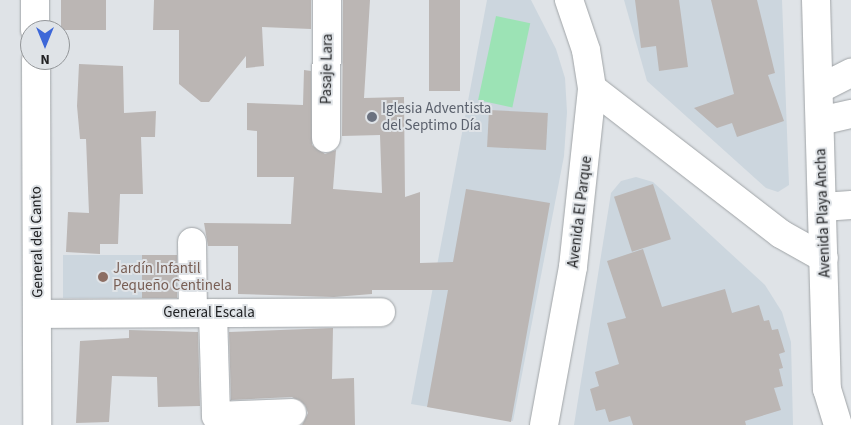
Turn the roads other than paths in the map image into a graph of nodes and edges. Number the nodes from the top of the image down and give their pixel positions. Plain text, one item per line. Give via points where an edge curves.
1 (35, 0) edge
2 (327, 0) edge
3 (570, 0) edge
4 (816, 0) edge
5 (35, 20) edge
6 (36, 70) edge
7 (851, 73) edge
8 (592, 88) junction
9 (819, 88) junction
10 (851, 114) edge
11 (820, 121) junction
12 (326, 138) dead end
13 (851, 205) edge
14 (823, 207) junction
15 (192, 242) dead end
16 (824, 258) junction
17 (381, 312) dead end
18 (204, 313) junction
19 (38, 314) junction
20 (292, 413) dead end
21 (37, 425) edge
22 (544, 425) edge
23 (838, 425) edge

1 - 5 street
2 - 12 street, Pasaje Lara
3 - 8 street, Avenida El Parque via 586,50
4 - 9 street, Avenida Playa Ancha
6 - 19 street, General del Canto
7 - 9 street
8 - 16 street via 781,234
8 - 22 street, Avenida El Parque via 573,268
9 - 11 street, Avenida Playa Ancha
10 - 11 street
11 - 14 street, Avenida Playa Ancha
13 - 14 street
14 - 16 street, Avenida Playa Ancha
15 - 18 street
16 - 23 street, Avenida Playa Ancha via 827,389
17 - 18 street, General Escala
18 - 19 street, General Escala
18 - 20 street via 216,416
19 - 21 street, General del Canto

